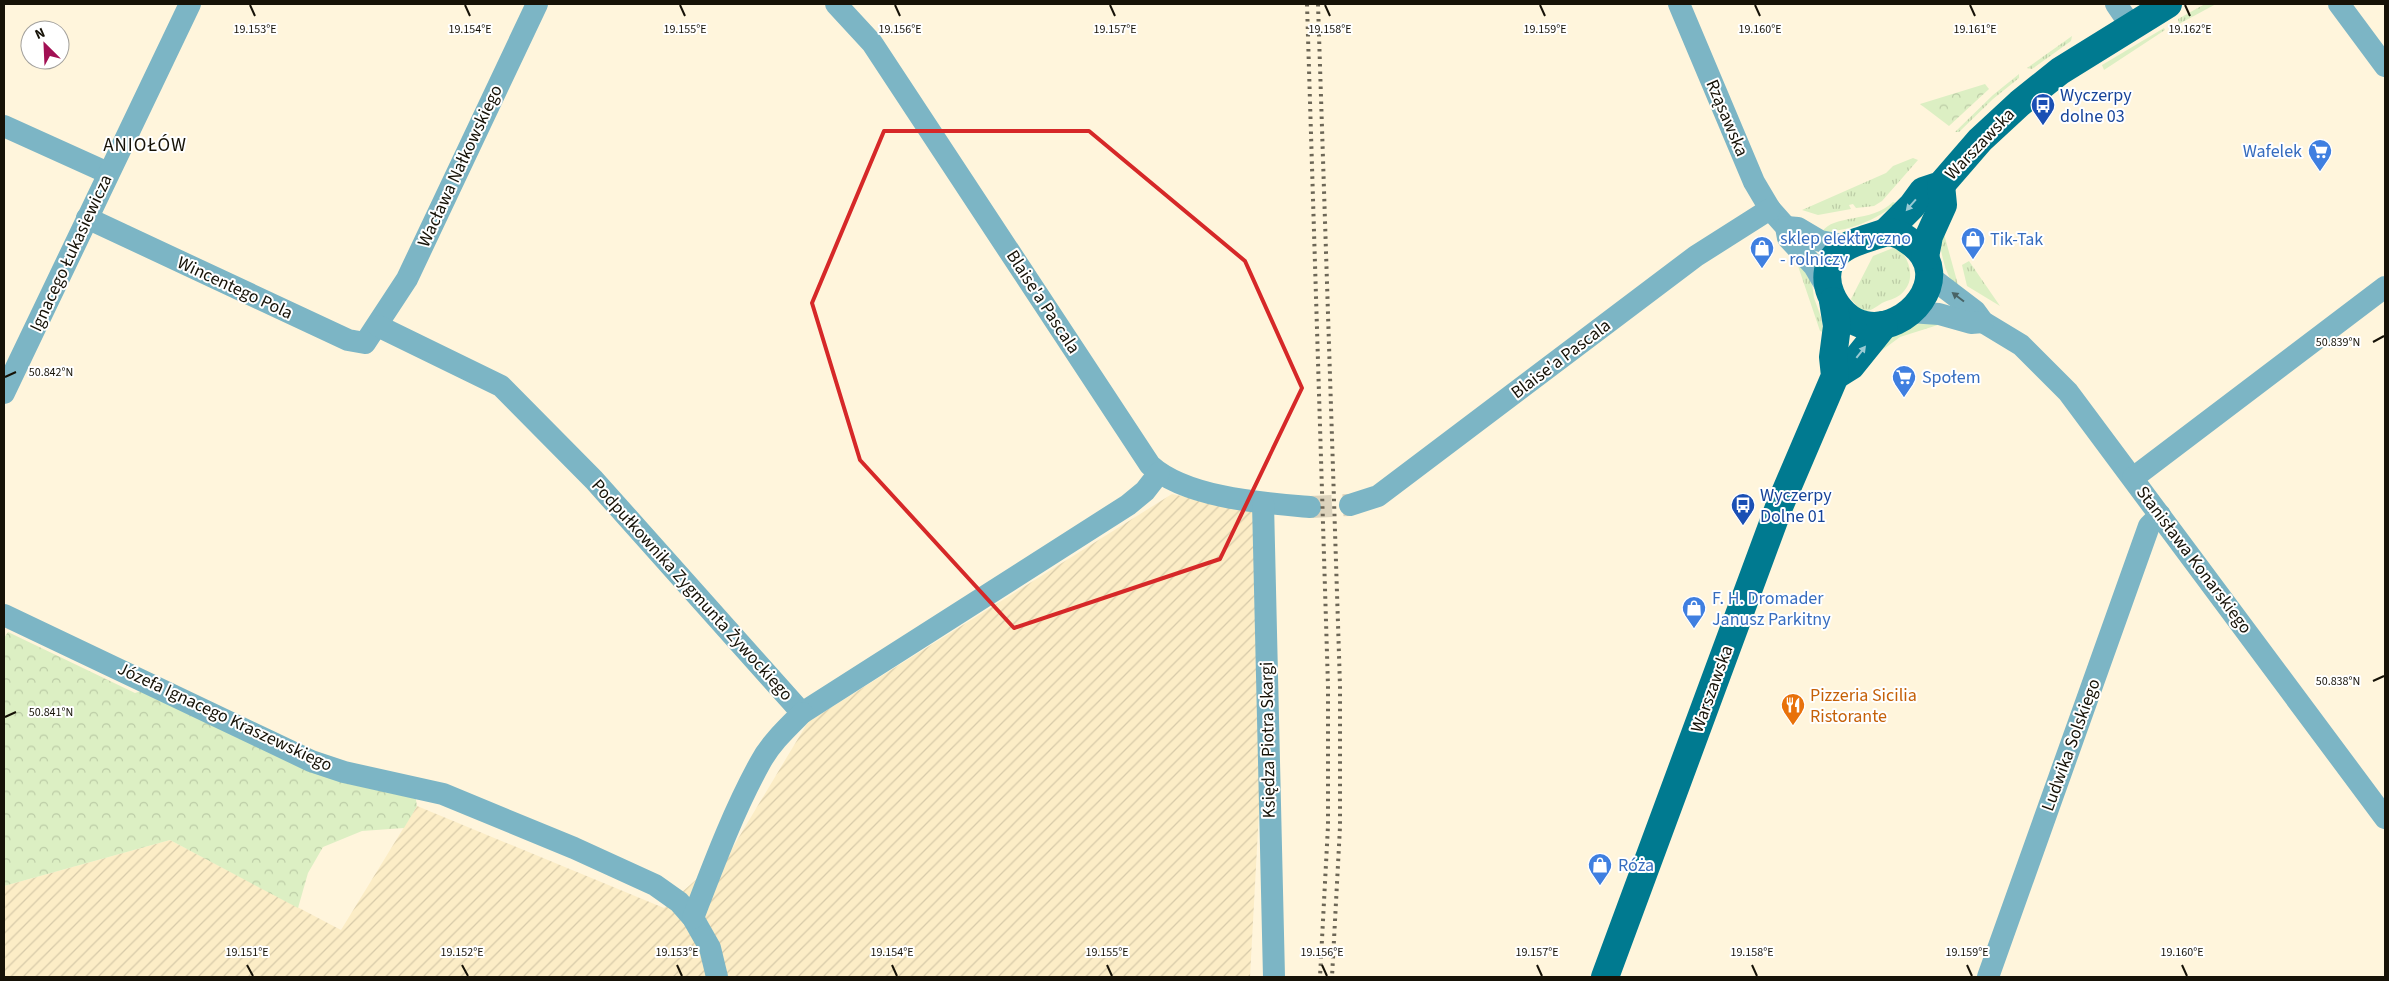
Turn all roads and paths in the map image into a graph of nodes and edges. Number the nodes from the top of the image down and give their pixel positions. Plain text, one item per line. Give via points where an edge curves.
1 (190, 4) edge
2 (537, 4) edge
3 (836, 4) edge
4 (1679, 4) edge
5 (2116, 4) edge
6 (2168, 4) edge
7 (2339, 4) edge
8 (2131, 26) junction
9 (2385, 66) edge
10 (4, 126) edge
11 (108, 173) junction
12 (1941, 185) junction
13 (1770, 209) junction
14 (87, 218) junction
15 (1786, 227) junction
16 (1886, 232) junction
17 (1849, 246) junction
18 (1927, 266) junction
19 (2385, 288) edge
20 (1831, 296) junction
21 (1910, 312) junction
22 (1983, 322) junction
23 (1884, 325) junction
24 (378, 326) junction
25 (1835, 376) junction
26 (4, 394) edge
27 (1159, 473) junction
28 (2133, 478) junction
29 (1263, 503) junction
30 (1350, 505) tunnel mouth
31 (1310, 506) tunnel mouth
32 (2160, 515) junction
33 (4, 615) edge
34 (802, 713) junction
35 (2385, 818) edge
36 (693, 918) junction
37 (717, 977) edge
38 (1274, 977) edge
39 (1606, 977) edge
40 (1988, 977) edge

1 - 11 street, Ignacego Łukasiewicza
2 - 24 street, Wacława Nałkowskiego via 407,279
3 - 27 street, Blaise'a Pascala via 872,43 1142,456
4 - 13 street, Rząsawska via 1754,182
5 - 8 street
6 - 8 main road, Warszawska
7 - 9 street
8 - 12 main road, Warszawska via 2060,71 2020,103 1980,140
10 - 11 street
11 - 14 street, Ignacego Łukasiewicza
12 -> 16 main road, Warszawska via 1923,191
12 - 18 main road, Warszawska via 1943,205 1929,236
13 - 15 street, Rząsawska
13 - 30 street, Blaise'a Pascala via 1696,256 1378,496
14 - 24 street, Wincentego Pola via 348,340 365,343
14 - 26 street, Ignacego Łukasiewicza
15 - 17 street via 1798,228 1820,241
15 - 20 street, Rząsawska via 1788,238 1814,266
16 - 17 main road
16 - 18 main road via 1895,232 1906,238
17 - 20 main road via 1833,259 1828,276
18 - 21 main road via 1924,295
22 -> 18 street, Stanisława Konarskiego
19 - 28 street
20 - 23 main road via 1850,318 1861,324
20 - 25 main road, Warszawska via 1837,326 1833,356
21 - 22 street, Stanisława Konarskiego via 1939,314 1971,323
21 - 23 main road
22 - 28 street, Stanisława Konarskiego via 2021,345 2051,373
25 -> 23 main road via 1851,366
24 - 34 street, Podpułkownika Zygmunta Żywockiego via 501,386 594,480
25 - 39 main road, Warszawska via 1774,522
27 - 29 street, Blaise'a Pascala via 1187,487
27 - 34 street, Podpułkownika Zygmunta Żywockiego via 1128,505
28 - 32 street, Stanisława Konarskiego
29 - 31 street, Blaise'a Pascala
29 - 38 street, Księdza Piotra Skargi
32 - 35 street, Stanisława Konarskiego
32 - 40 street, Ludwika Solskiego via 2149,526
33 - 36 street, Józefa Ignacego Kraszewskiego via 311,761 344,772 443,794 574,848 656,885 679,902
34 - 36 street via 760,762
36 - 37 street, Józefa Ignacego Kraszewskiego via 710,948

